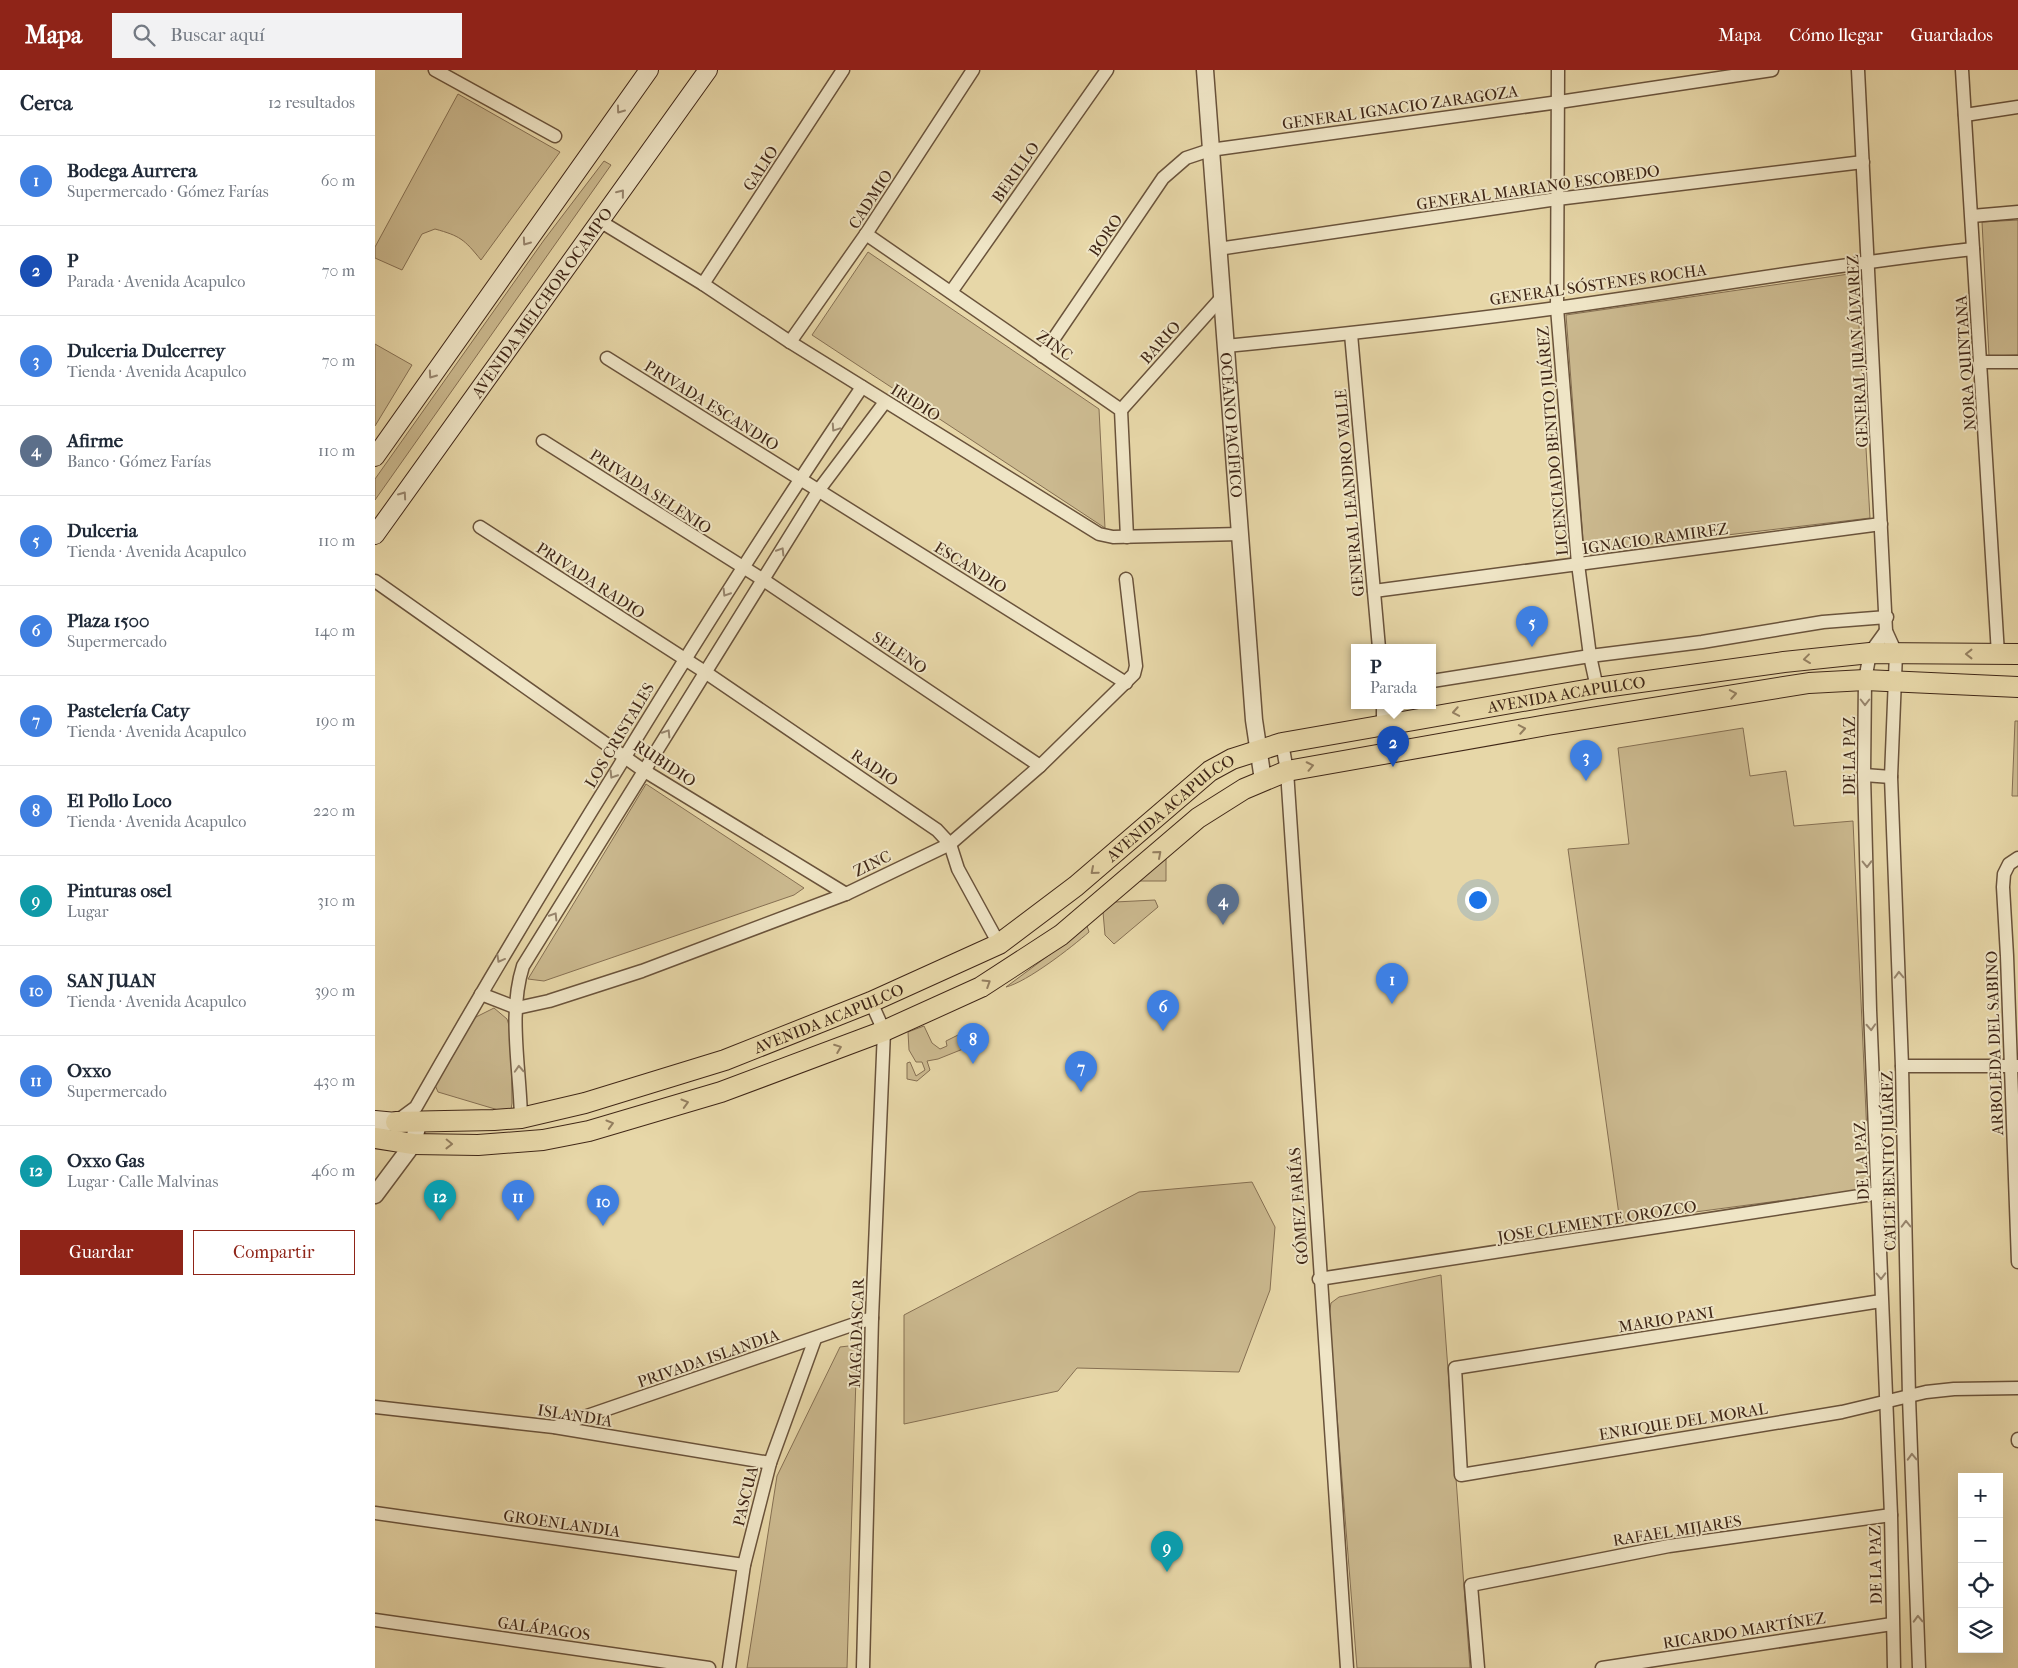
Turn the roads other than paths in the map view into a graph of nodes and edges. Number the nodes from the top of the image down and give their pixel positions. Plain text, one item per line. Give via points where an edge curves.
1 (435, 70) edge
2 (649, 70) edge
3 (708, 70) edge
4 (843, 70) edge
5 (973, 70) edge
6 (1107, 70) edge
7 (1205, 70) edge
8 (1558, 70) edge
9 (1772, 70) edge
10 (1858, 70) edge
11 (1962, 70) edge
12 (1559, 102) junction
13 (2018, 107) edge
14 (1965, 115) junction
15 (555, 136) dead end
16 (1210, 150) junction
17 (1863, 162) junction
18 (1557, 199) junction
19 (2018, 212) edge
20 (1972, 216) junction
21 (599, 220) junction
22 (866, 234) junction
23 (1218, 249) junction
24 (1973, 249) junction
25 (1869, 260) junction
26 (703, 284) junction
27 (951, 292) junction
28 (1223, 296) junction
29 (1557, 308) junction
30 (1351, 334) junction
31 (790, 342) junction
32 (1226, 346) junction
33 (1042, 356) junction
34 (607, 358) dead end
35 (1981, 362) junction
36 (2018, 362) edge
37 (862, 387) junction
38 (885, 402) junction
39 (1121, 410) junction
40 (543, 440) dead end
41 (375, 457) edge
42 (799, 479) junction
43 (818, 491) junction
44 (1881, 524) junction
45 (480, 527) dead end
46 (1240, 534) junction
47 (375, 535) edge
48 (1127, 537) junction
49 (1578, 564) junction
50 (742, 568) junction
51 (763, 579) junction
52 (1126, 579) dead end
53 (375, 581) edge
54 (1374, 591) junction
55 (1887, 617) junction
56 (1887, 630) junction
57 (1379, 644) edge
58 (1871, 654) junction
59 (1897, 654) junction
60 (1998, 654) junction
61 (2018, 654) edge
62 (1590, 656) junction
63 (684, 660) junction
64 (705, 672) junction
65 (1436, 680) edge
66 (1865, 680) junction
67 (1896, 682) junction
68 (1126, 683) junction
69 (2018, 687) edge
70 (1597, 688) junction
71 (1436, 708) edge
72 (1431, 709) edge
73 (1383, 715) edge
74 (1282, 743) junction
75 (1257, 750) junction
76 (625, 757) junction
77 (1040, 766) junction
78 (643, 770) junction
79 (1287, 771) junction
80 (1865, 775) junction
81 (1891, 777) junction
82 (1263, 780) junction
83 (950, 844) junction
84 (2018, 858) edge
85 (846, 894) junction
86 (999, 944) junction
87 (2013, 956) edge
88 (481, 994) junction
89 (871, 1002) junction
90 (517, 1008) junction
91 (884, 1031) junction
92 (1902, 1066) junction
93 (2014, 1066) edge
94 (417, 1115) junction
95 (521, 1118) junction
96 (375, 1120) edge
97 (395, 1122) junction
98 (378, 1143) edge
99 (413, 1144) junction
100 (2016, 1167) edge
101 (1879, 1193) junction
102 (375, 1195) edge
103 (2018, 1262) edge
104 (1319, 1279) junction
105 (1881, 1301) junction
106 (872, 1318) junction
107 (815, 1339) junction
108 (2018, 1388) edge
109 (1909, 1397) junction
110 (1886, 1403) junction
111 (375, 1407) edge
112 (553, 1427) junction
113 (770, 1463) junction
114 (1461, 1475) joint
115 (375, 1513) edge
116 (1891, 1514) junction
117 (744, 1565) junction
118 (375, 1620) edge
119 (1892, 1624) junction
120 (709, 1668) edge
121 (729, 1668) edge
122 (863, 1668) edge
123 (1347, 1668) edge
124 (1478, 1668) edge
125 (1602, 1668) edge
126 (1893, 1668) edge
127 (1919, 1668) edge

1 - 15 street
2 -> 41 main road
21 -> 3 main road, AVENIDA MELCHOR OCAMPO
4 - 26 street, GALIO
5 - 22 street, CADMIO
6 - 27 street, BERILLO
7 - 16 street, OCÉANO PACÍFICO
8 - 12 street, LICENCIADO BENITO JUÁREZ
9 - 12 street, GENERAL IGNACIO ZARAGOZA
10 - 17 street, GENERAL JUAN ÁLVAREZ
11 - 14 street, NORA QUINTANA
12 - 16 street, GENERAL IGNACIO ZARAGOZA
12 - 18 street, LICENCIADO BENITO JUÁREZ
13 - 14 street
14 - 20 street, NORA QUINTANA
16 - 23 street, OCÉANO PACÍFICO
16 - 33 street, BORO via 1185,158 1163,178
17 - 18 street, GENERAL MARIANO ESCOBEDO
17 - 25 street, GENERAL JUAN ÁLVAREZ
18 - 23 street, GENERAL MARIANO ESCOBEDO
18 - 29 street, LICENCIADO BENITO JUÁREZ
19 - 20 street
20 - 24 street, NORA QUINTANA
21 - 26 street, IRIDIO
47 -> 21 main road, AVENIDA MELCHOR OCAMPO
22 - 27 street, ZINC
22 - 31 street, CADMIO
23 - 28 street, OCÉANO PACÍFICO
24 - 25 street, GENERAL SÓSTENES ROCHA
24 - 35 street, NORA QUINTANA
25 - 29 street, GENERAL SÓSTENES ROCHA
25 - 44 street, GENERAL JUAN ÁLVAREZ
26 - 31 street, IRIDIO
27 - 33 street, ZINC
28 - 32 street, OCÉANO PACÍFICO
28 - 39 street, BARIO
29 - 30 street, GENERAL SÓSTENES ROCHA
29 - 49 street, LICENCIADO BENITO JUÁREZ
30 - 32 street, GENERAL SÓSTENES ROCHA
30 - 54 street, GENERAL LEANDRO VALLE
31 - 37 street, IRIDIO
32 - 46 street, OCÉANO PACÍFICO
33 - 39 street, ZINC
34 - 42 street, PRIVADA ESCANDIO
35 - 36 street
35 - 60 street, NORA QUINTANA
37 - 38 street, IRIDIO
37 -> 42 street, LOS CRISTALES
38 - 43 street
38 - 48 street, IRIDIO via 1099,534
39 - 48 street
40 - 50 street, PRIVADA SELENIO
42 - 43 street, ESCANDIO
42 - 50 street, LOS CRISTALES
51 -> 43 street
43 - 68 street, ESCANDIO
44 - 49 street, IGNACIO RAMIREZ
44 - 55 street, GENERAL JUAN ÁLVAREZ
45 - 63 street, PRIVADA RADIO
46 - 48 street, IRIDIO
46 - 75 street, OCÉANO PACÍFICO
49 - 54 street, IGNACIO RAMIREZ
49 - 62 street, LICENCIADO BENITO JUÁREZ
50 - 51 street, SELENO
50 -> 63 street, LOS CRISTALES
51 - 64 street
51 - 77 street, SELENO
52 - 68 street, ZINC via 1136,666
53 - 76 street, RUBIDIO
54 - 57 street, GENERAL LEANDRO VALLE
55 - 56 street, GENERAL JUAN ÁLVAREZ
55 - 62 street via 1823,622
56 - 58 street
56 - 59 street, GENERAL JUAN ÁLVAREZ
58 - 59 main road, AVENIDA ACAPULCO
58 - 66 street, DE LA PAZ
58 -> 70 main road, AVENIDA ACAPULCO via 1775,663
60 -> 59 main road, AVENIDA ACAPULCO
59 - 67 street, CALLE BENITO JUÁREZ
60 - 61 main road, AVENIDA ACAPULCO
62 - 65 street
62 - 70 street, LICENCIADO BENITO JUÁREZ
63 - 64 street, RADIO
63 - 76 street, LOS CRISTALES
78 -> 64 street
64 - 83 street, RADIO via 924,820
66 - 67 main road, AVENIDA ACAPULCO
79 -> 66 main road, AVENIDA ACAPULCO via 1738,693 1809,683
66 -> 80 street, DE LA PAZ
67 - 69 main road, AVENIDA ACAPULCO
67 - 81 street, CALLE BENITO JUÁREZ
68 - 77 street, ZINC
70 -> 71 main road, AVENIDA ACAPULCO
72 -> 73 main road, AVENIDA ACAPULCO
73 - 74 main road, AVENIDA ACAPULCO
74 - 75 main road, AVENIDA ACAPULCO
74 - 79 street, GÓMEZ FARÍAS
75 - 82 street, OCÉANO PACÍFICO
75 -> 86 main road, AVENIDA ACAPULCO via 1210,771 1076,886
76 - 78 street, RUBIDIO
76 -> 88 street, LOS CRISTALES
77 - 83 street, ZINC
78 - 85 street, RUBIDIO
90 -> 78 street via 523,966
79 - 82 main road, AVENIDA ACAPULCO
79 - 104 street, GÓMEZ FARÍAS
80 - 81 street
80 -> 101 street, DE LA PAZ
92 -> 81 street, CALLE BENITO JUÁREZ
91 -> 82 main road, AVENIDA ACAPULCO via 981,987 1061,935 1198,818
83 - 85 street, ZINC
83 - 86 street, RADIO
84 - 87 street, ARBOLEDA DEL SABINO via 2009,864 2003,880
85 - 90 street, ZINC via 642,971
86 - 89 main road, AVENIDA ACAPULCO
87 - 93 street, ARBOLEDA DEL SABINO
88 - 90 street
88 - 94 street, LOS CRISTALES
89 - 91 street, MAGADASCAR
89 - 95 main road, AVENIDA ACAPULCO via 677,1076
95 -> 90 street
99 -> 91 main road, AVENIDA ACAPULCO via 524,1142 589,1130 721,1092
91 - 106 street, MAGADASCAR
92 - 93 street
109 -> 92 street, CALLE BENITO JUÁREZ
93 - 100 street, ARBOLEDA DEL SABINO
94 - 95 main road, AVENIDA ACAPULCO
94 - 97 main road, AVENIDA ACAPULCO
94 - 99 street
96 - 97 main road, AVENIDA ACAPULCO
97 - 98 street
98 - 99 main road, AVENIDA ACAPULCO
99 - 102 street
100 - 103 street, ARBOLEDA DEL SABINO
101 - 104 street, JOSE CLEMENTE OROZCO
101 -> 105 street, DE LA PAZ
104 - 123 street, GÓMEZ FARÍAS
105 - 110 street, DE LA PAZ
105 - 114 street, MARIO PANI via 1455,1368
106 - 107 street, PRIVADA ISLANDIA
106 - 122 street, MAGADASCAR
107 - 112 street, PRIVADA ISLANDIA
107 - 113 street, PASCUA
108 - 109 street, ENRIQUE DEL MORAL via 1954,1389
109 - 110 street, ENRIQUE DEL MORAL
127 -> 109 street, CALLE BENITO JUÁREZ
110 - 114 street, ENRIQUE DEL MORAL
110 - 116 street, DE LA PAZ
111 - 112 street, ISLANDIA
112 - 113 street, ISLANDIA
113 - 117 street, PASCUA
115 - 117 street, GROENLANDIA
116 - 119 street, DE LA PAZ
116 - 124 street, RAFAEL MIJARES via 1669,1546 1471,1585
117 - 121 street, PASCUA
118 - 120 street, GALÁPAGOS
119 - 125 street, RICARDO MARTÍNEZ
119 - 126 street, DE LA PAZ

